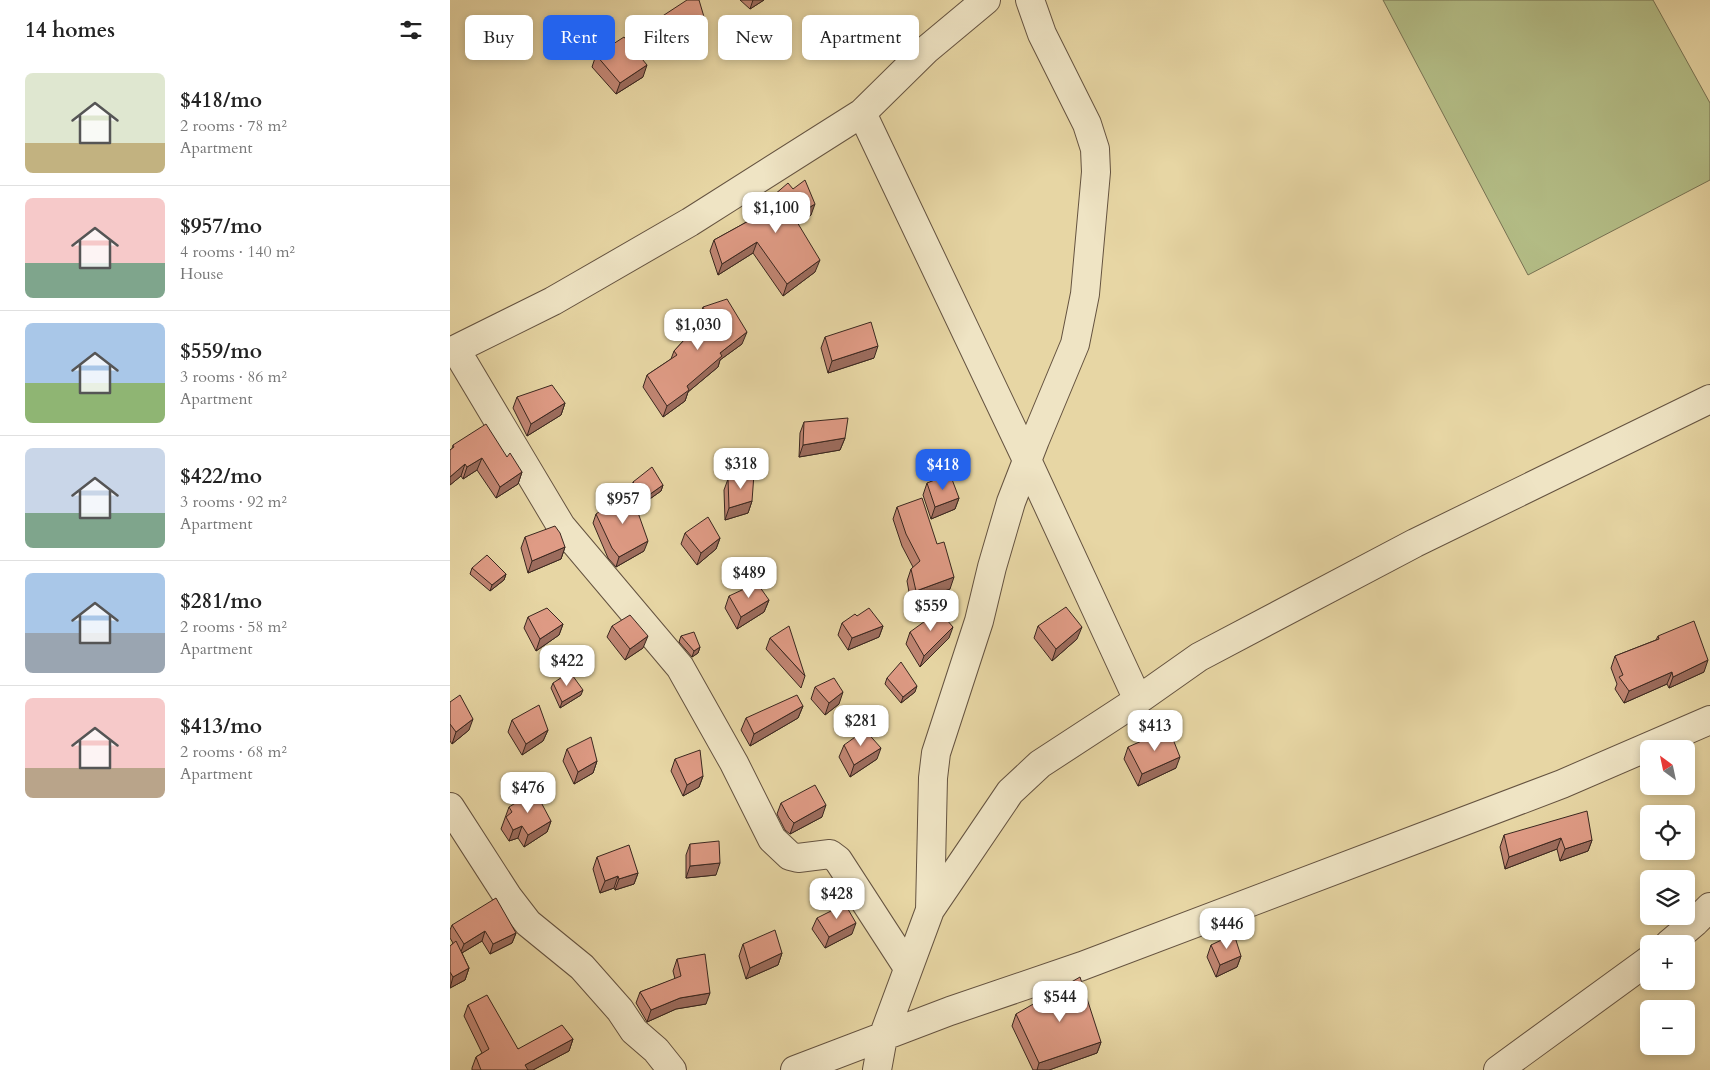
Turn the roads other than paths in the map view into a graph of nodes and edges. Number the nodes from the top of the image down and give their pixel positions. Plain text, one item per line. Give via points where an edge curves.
1 (986, 0) edge
2 (1030, 0) edge
3 (862, 113) junction
4 (453, 351) edge
5 (1710, 398) edge
6 (1027, 460) junction
7 (1138, 700) junction
8 (1710, 720) edge
9 (450, 807) edge
10 (1710, 906) edge
11 (930, 910) junction
12 (1680, 935) edge
13 (1640, 967) edge
14 (908, 968) junction
15 (883, 1037) junction
16 (672, 1070) edge
17 (795, 1070) edge
18 (877, 1070) edge
19 (1498, 1070) edge

1 - 3 street via 926,50
2 - 6 street via 1042,34 1087,124 1095,149 1096,172 1085,294 1075,344
3 - 4 street via 690,222 553,301
3 - 6 street
4 - 14 street via 561,526 680,667 734,762 772,839 790,856 830,854 838,860
5 - 7 street via 1406,547 1199,657
6 - 7 street
6 - 11 street via 1011,502 979,621 936,753
7 - 11 street via 1040,764 1010,792
8 - 15 street via 1544,791 1082,966
9 - 16 street via 528,923 582,967 634,1031
10 - 12 street
11 - 14 street
13 - 19 street
14 - 15 street
15 - 17 street
15 - 18 street

